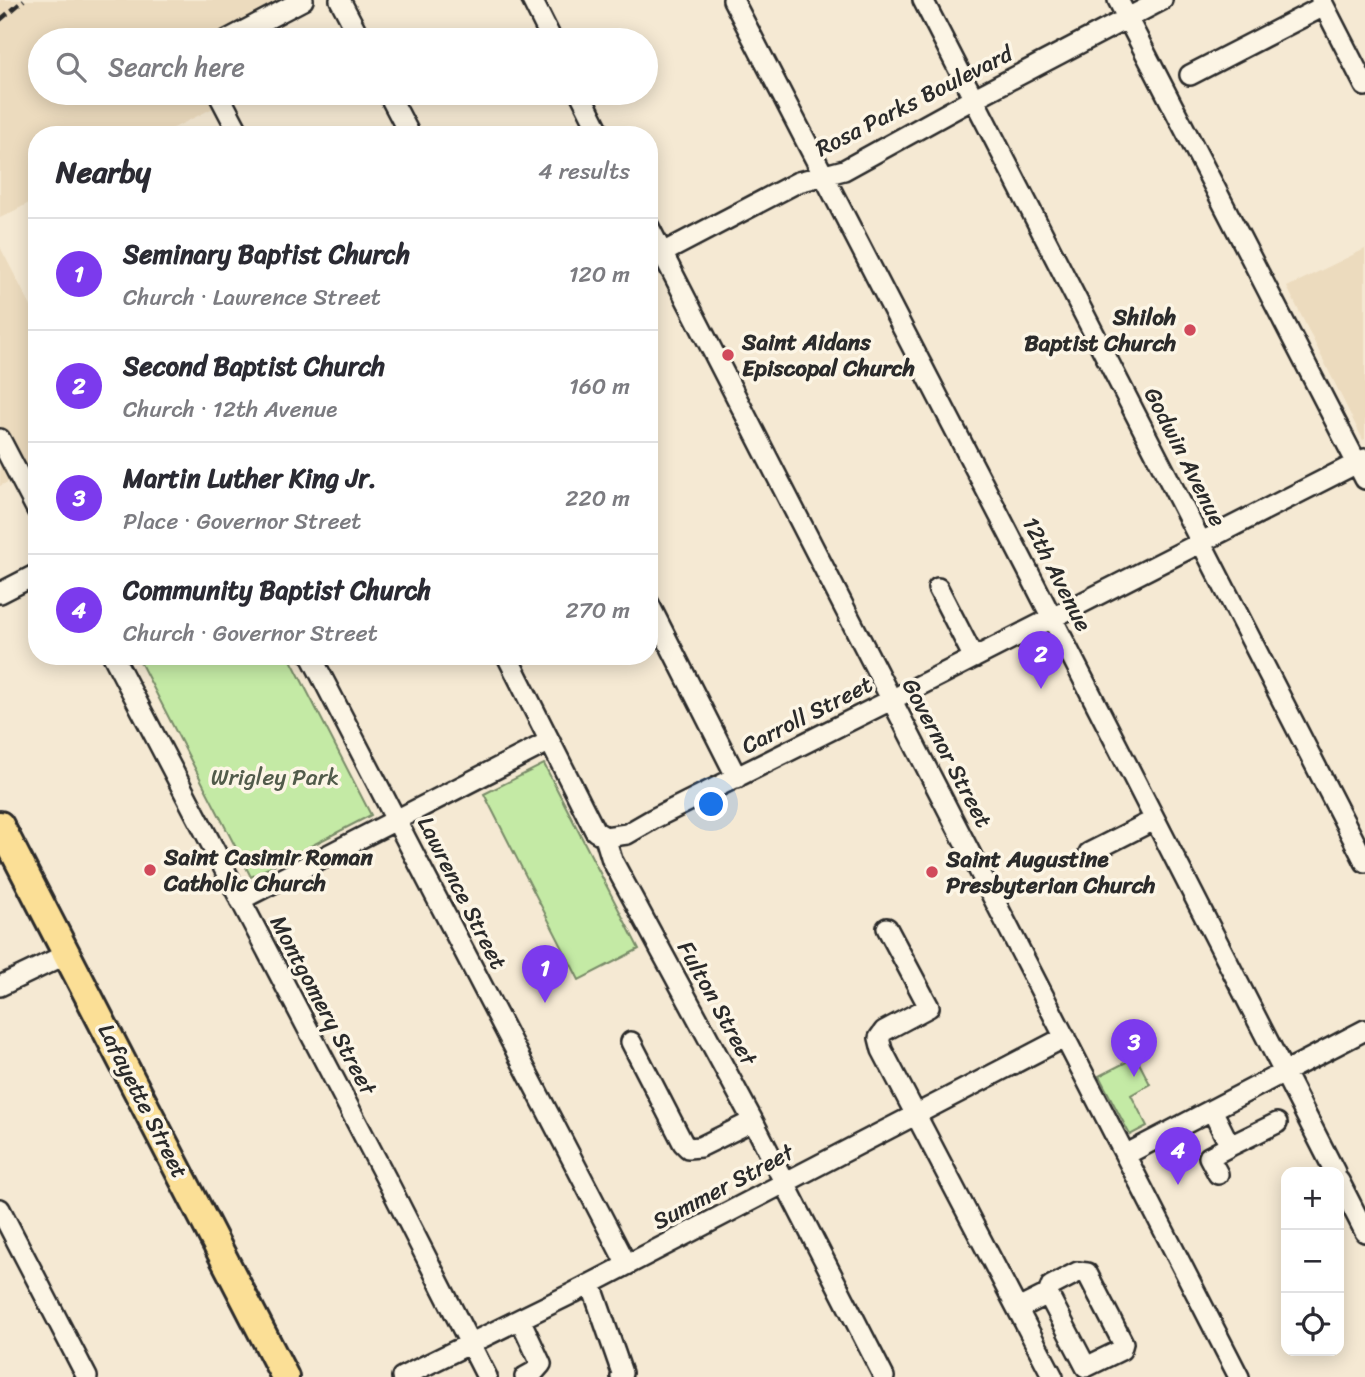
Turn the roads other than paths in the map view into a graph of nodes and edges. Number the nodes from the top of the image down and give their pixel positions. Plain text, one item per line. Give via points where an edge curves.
1 (303, 0) edge
2 (340, 0) edge
3 (531, 0) edge
4 (733, 0) edge
5 (922, 0) edge
6 (1162, 0) edge
7 (1322, 3) edge
8 (1123, 9) edge
9 (250, 28) edge
10 (355, 28) edge
11 (546, 28) edge
12 (1177, 81) junction
13 (1365, 86) edge
14 (974, 99) junction
15 (225, 105) edge
16 (394, 105) edge
17 (586, 105) edge
18 (235, 126) edge
19 (405, 126) edge
20 (596, 126) edge
21 (823, 176) junction
22 (658, 255) edge
23 (658, 260) edge
24 (0, 439) edge
25 (1362, 467) edge
26 (28, 493) edge
27 (1201, 542) junction
28 (28, 579) edge
29 (938, 588) dead end
30 (0, 593) edge
31 (1052, 618) junction
32 (658, 622) edge
33 (974, 658) junction
34 (118, 665) edge
35 (316, 665) edge
36 (512, 665) edge
37 (891, 700) junction
38 (550, 741) junction
39 (737, 778) junction
40 (396, 820) junction
41 (1154, 820) junction
42 (0, 825) edge
43 (605, 837) junction
44 (1362, 849) edge
45 (1089, 853) dead end
46 (240, 900) junction
47 (887, 928) dead end
48 (67, 954) junction
49 (0, 986) edge
50 (1365, 1030) edge
51 (1065, 1037) junction
52 (631, 1042) dead end
53 (1283, 1073) junction
54 (1212, 1110) junction
55 (916, 1114) junction
56 (753, 1121) junction
57 (1277, 1123) dead end
58 (1230, 1146) junction
59 (1125, 1155) junction
60 (1332, 1167) edge
61 (1218, 1174) dead end
62 (785, 1183) junction
63 (1344, 1191) edge
64 (0, 1209) edge
65 (1365, 1232) edge
66 (627, 1265) junction
67 (591, 1284) junction
68 (1048, 1294) junction
69 (1018, 1309) junction
70 (520, 1319) junction
71 (470, 1344) junction
72 (87, 1377) edge
73 (285, 1377) edge
74 (402, 1377) edge
75 (487, 1377) edge
76 (525, 1377) edge
77 (621, 1377) edge
78 (884, 1377) edge
79 (1053, 1377) edge
80 (1239, 1377) edge

1 - 9 street
2 - 10 street
3 - 11 street
4 - 21 street, 12th Avenue
5 - 14 street, Godwin Avenue
6 - 8 street, Rosa Parks Boulevard
7 - 12 street
7 - 13 street
8 - 12 street
8 - 14 street, Rosa Parks Boulevard
12 - 25 street
14 - 21 street, Rosa Parks Boulevard via 844,170
14 - 27 street, Godwin Avenue
15 - 18 street
16 - 19 street
17 - 20 street
21 - 22 street, Rosa Parks Boulevard via 798,182
21 - 31 street, 12th Avenue
23 - 37 street, Governor Street
24 - 26 street
25 - 27 street, Carroll Street
27 - 31 street, Carroll Street
27 - 44 street, Godwin Avenue
28 - 30 street
29 - 33 street
31 - 33 street, Carroll Street
31 - 41 street, 12th Avenue
32 - 39 street
33 - 37 street, Carroll Street
34 - 46 street, Montgomery Street
35 - 40 street, Lawrence Street
36 - 38 street, Fulton Street
37 - 39 street, Carroll Street
37 - 51 street, Governor Street
38 - 40 street
38 - 43 street, Fulton Street via 595,831
39 - 43 street, Carroll Street via 627,834
40 - 46 street
40 - 66 street, Lawrence Street
41 - 45 street
41 - 53 street, 12th Avenue
42 - 48 main road, Lafayette Street
43 - 56 street, Fulton Street via 612,860
46 - 71 street, Montgomery Street
47 - 55 street via 929,1007 879,1038
48 - 49 street
48 - 73 main road, Lafayette Street
50 - 53 street
51 - 55 street, Summer Street
51 - 59 street, Governor Street
52 - 56 street via 688,1148 700,1147
53 - 54 street
53 - 60 street, 12th Avenue
54 - 58 street
54 - 59 street
55 - 62 street, Summer Street
55 - 69 street
56 - 62 street, Fulton Street
57 - 58 street
58 - 61 street via 1209,1157
59 - 80 street, Governor Street
62 - 66 street, Summer Street
62 - 78 street, Fulton Street
63 - 65 street
64 - 72 street
66 - 67 street, Summer Street
67 - 70 street, Summer Street
67 - 77 street
68 - 68 street via 1051,1286 1078,1272 1087,1273 1123,1343 1121,1350 1086,1367
68 - 69 street
69 - 79 street
70 - 71 street, Summer Street
70 - 76 street via 541,1364
71 - 74 street, Summer Street
71 - 75 street, Montgomery Street

